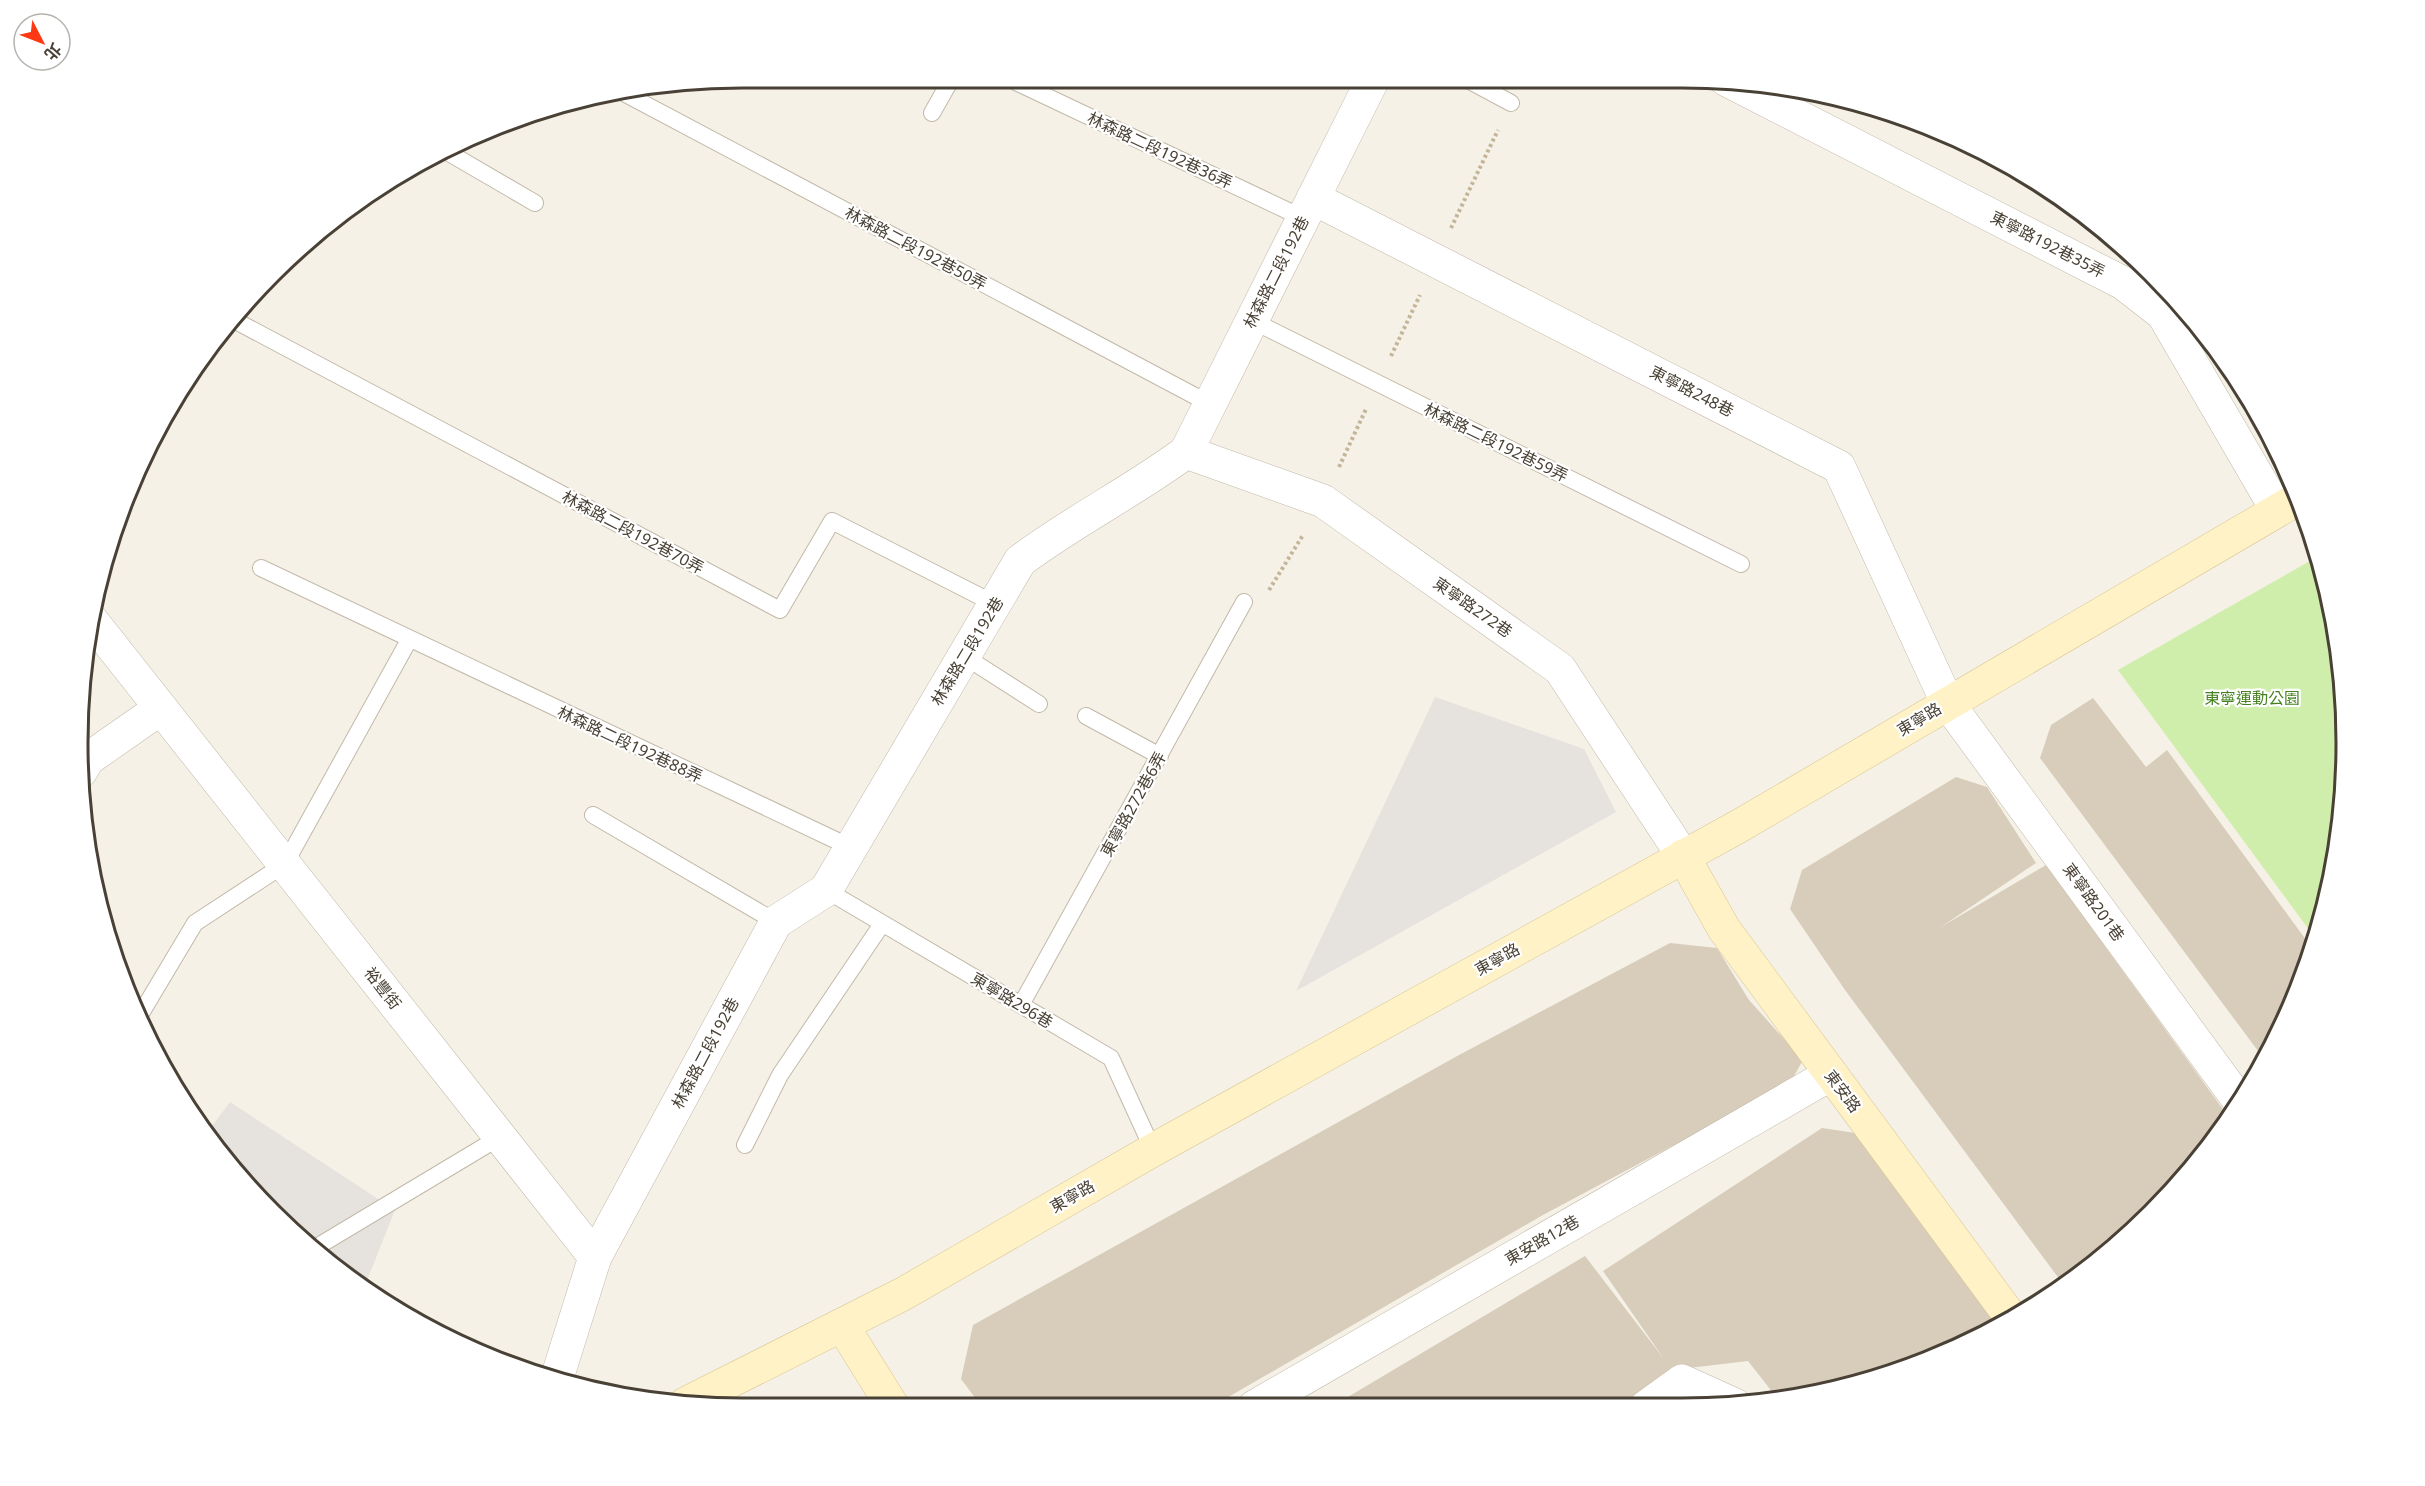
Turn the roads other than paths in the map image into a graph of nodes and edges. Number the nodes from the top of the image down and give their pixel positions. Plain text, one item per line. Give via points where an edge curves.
1 (946, 88) edge
2 (1031, 88) edge
3 (1368, 88) edge
4 (1482, 88) edge
5 (1749, 92) edge
6 (640, 97) edge
7 (1511, 103) dead end
8 (932, 113) dead end
9 (454, 156) edge
10 (534, 203) dead end
11 (1308, 208) junction
12 (1251, 320) junction
13 (241, 324) edge
14 (1210, 404) junction
15 (1186, 452) junction
16 (2288, 504) edge
17 (1741, 564) dead end
18 (261, 568) dead end
19 (1244, 602) road end
20 (995, 604) junction
21 (99, 629) edge
22 (409, 640) junction
23 (964, 656) junction
24 (1947, 702) junction
25 (1040, 704) dead end
26 (161, 708) junction
27 (1086, 716) dead end
28 (1160, 756) junction
29 (89, 758) edge
30 (593, 815) dead end
31 (850, 847) junction
32 (1683, 856) junction
33 (285, 864) junction
34 (826, 890) junction
35 (776, 922) junction
36 (882, 924) junction
37 (1021, 1005) junction
38 (145, 1008) edge
39 (1831, 1074) junction
40 (2234, 1094) edge
41 (500, 1137) junction
42 (745, 1145) dead end
43 (1153, 1150) junction
44 (322, 1244) edge
45 (595, 1257) junction
46 (2007, 1311) edge
47 (842, 1325) junction
48 (559, 1371) edge
49 (701, 1396) edge
50 (1716, 1396) edge
51 (887, 1398) edge
52 (1270, 1398) edge
53 (1658, 1398) edge

1 - 8 lane
2 - 11 lane, 林森路二段192巷36弄
3 - 11 street, 林森路二段192巷
4 - 7 lane
5 - 16 street, 東寧路192巷35弄 via 2131,289 2163,314
6 - 14 lane, 林森路二段192巷50弄
9 - 10 lane
11 - 12 street, 林森路二段192巷
11 - 24 street, 東寧路248巷 via 1839,467
12 - 14 street, 林森路二段192巷
12 - 17 lane, 林森路二段192巷59弄
13 - 20 lane, 林森路二段192巷70弄 via 780,610 832,521
14 - 15 street, 林森路二段192巷
15 - 20 street, 林森路二段192巷 via 1020,561
15 - 32 street, 東寧路272巷 via 1323,501 1560,669
16 - 24 street, 東寧路
18 - 22 lane, 林森路二段192巷88弄
19 - 28 lane, 東寧路272巷6弄
20 - 23 street, 林森路二段192巷
21 - 26 street, 裕豐街
22 - 31 lane, 林森路二段192巷88弄
22 - 33 lane
23 - 25 lane
23 - 31 street, 林森路二段192巷
24 - 32 street, 東寧路
24 - 40 street, 東寧路201巷
26 - 29 street
26 - 33 street, 裕豐街
27 - 28 lane
28 - 37 lane, 東寧路272巷6弄
30 - 35 lane
31 - 34 street, 林森路二段192巷
32 - 39 street, 東安路 via 1724,929
32 - 43 street, 東寧路
33 - 38 lane via 195,923
33 - 41 street, 裕豐街
34 - 35 street, 林森路二段192巷
34 - 36 lane, 東寧路296巷
35 - 45 street, 林森路二段192巷
36 - 37 lane, 東寧路296巷
36 - 42 lane via 780,1075
37 - 43 lane, 東寧路296巷 via 1111,1058
39 - 46 street, 東安路
39 - 52 street, 東安路12巷
41 - 44 lane
41 - 45 street, 裕豐街
43 - 47 street, 東寧路
45 - 48 street
47 - 49 street, 東寧路
47 - 51 street
50 - 53 street via 1682,1381

